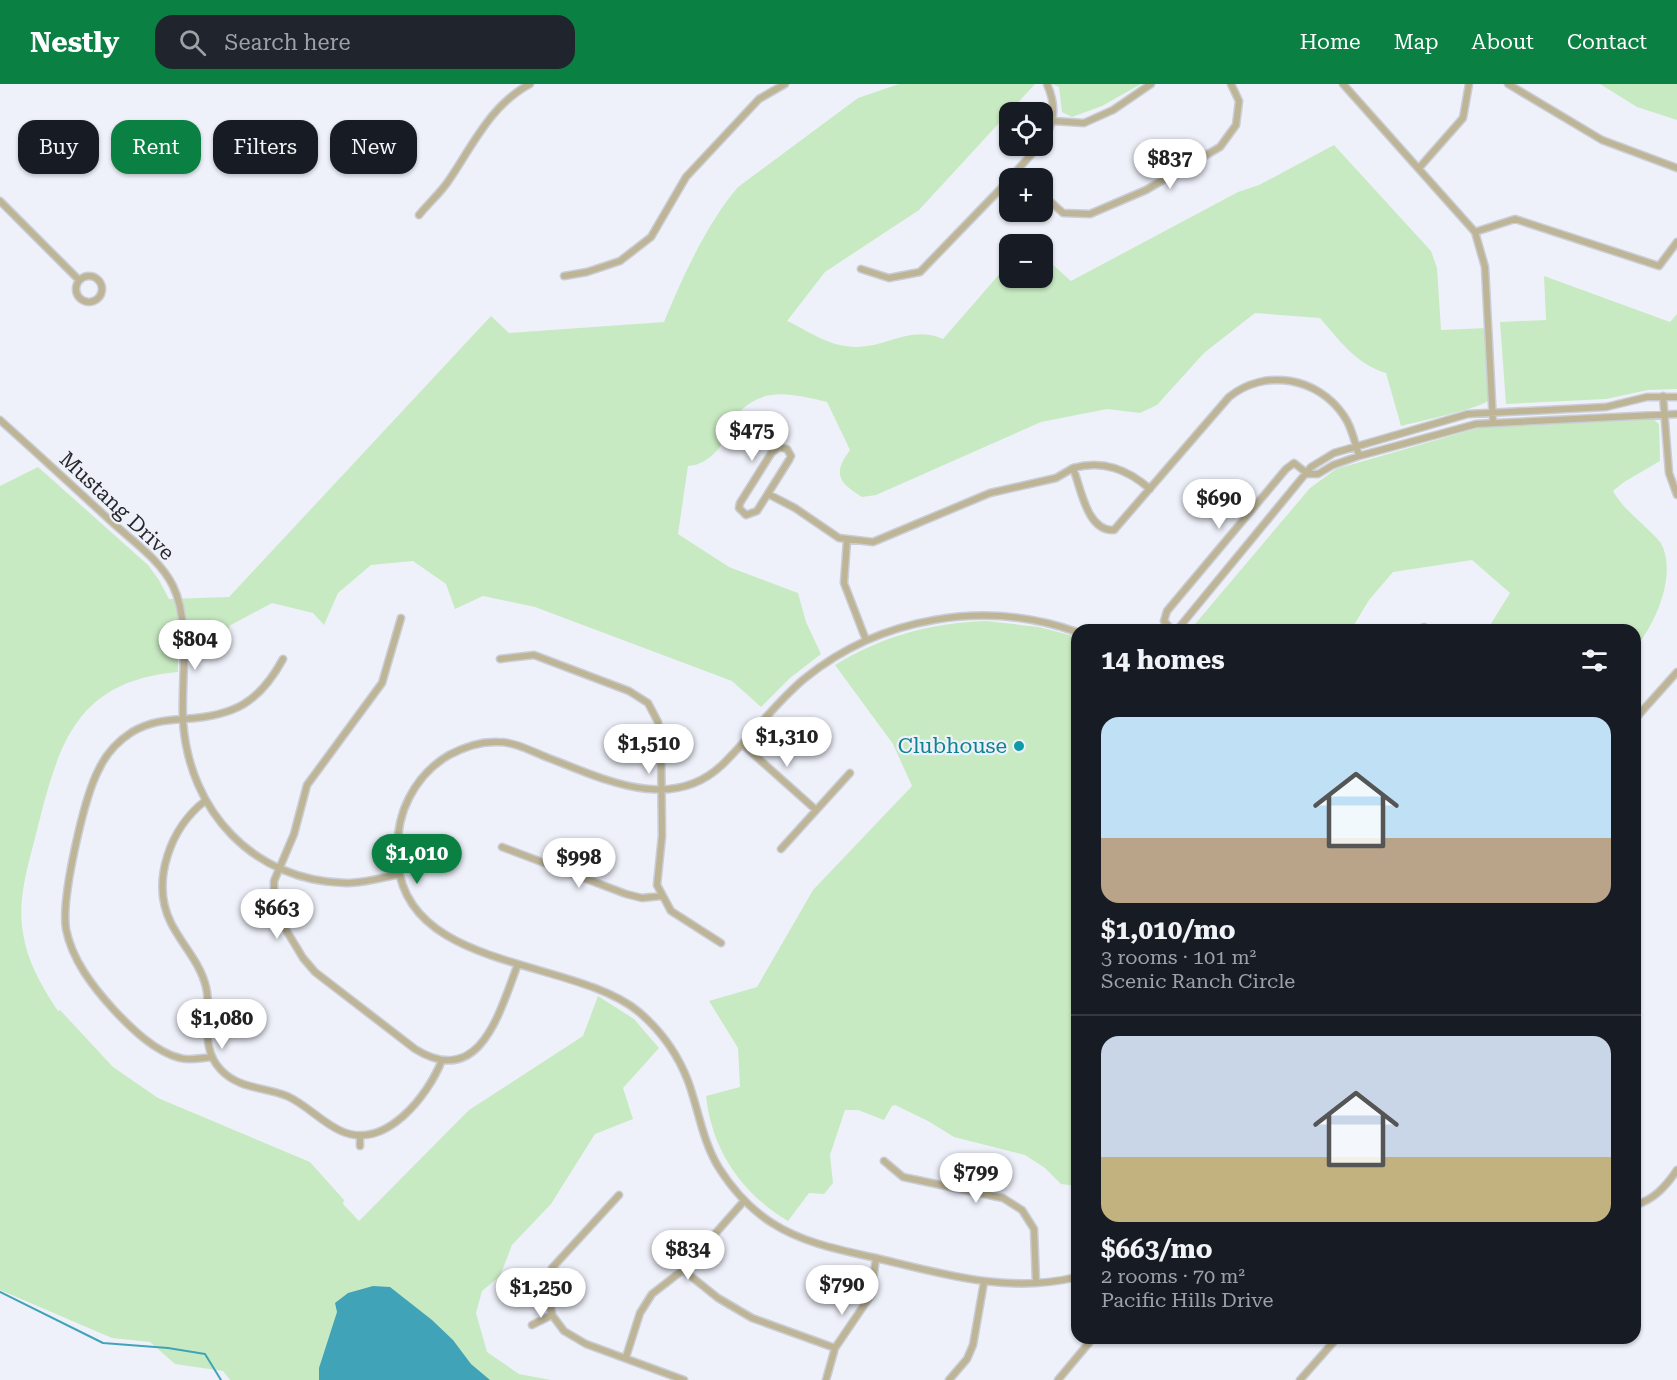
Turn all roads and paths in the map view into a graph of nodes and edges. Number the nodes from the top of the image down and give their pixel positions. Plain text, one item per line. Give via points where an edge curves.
1 (530, 84) edge
2 (785, 84) edge
3 (1047, 84) edge
4 (1151, 84) edge
5 (1231, 84) edge
6 (1343, 84) edge
7 (1469, 84) edge
8 (1508, 84) edge
9 (1053, 102) edge
10 (1053, 122) edge
11 (1031, 156) edge
12 (1020, 168) edge
13 (1419, 168) junction
14 (1677, 168) edge
15 (999, 190) edge
16 (0, 201) edge
17 (1053, 204) edge
18 (419, 215) dead end
19 (1475, 232) junction
20 (1677, 242) edge
21 (861, 269) dead end
22 (564, 276) dead end
23 (79, 280) junction
24 (1663, 396) junction
25 (1677, 397) edge
26 (1493, 412) junction
27 (1664, 414) junction
28 (1677, 414) edge
29 (1493, 422) junction
30 (2, 424) edge
31 (1356, 446) junction
32 (1359, 456) junction
33 (1073, 468) junction
34 (1308, 474) junction
35 (1150, 489) junction
36 (768, 494) junction
37 (1677, 495) edge
38 (847, 540) junction
39 (401, 618) dead end
40 (1167, 624) edge
41 (1182, 624) edge
42 (1071, 630) edge
43 (866, 640) junction
44 (283, 659) dead end
45 (500, 659) dead end
46 (1677, 672) edge
47 (1641, 712) edge
48 (183, 719) junction
49 (742, 744) junction
50 (850, 773) dead end
51 (662, 790) junction
52 (205, 801) junction
53 (816, 810) junction
54 (502, 846) dead end
55 (781, 849) dead end
56 (278, 868) junction
57 (399, 874) junction
58 (661, 896) junction
59 (721, 943) dead end
60 (518, 964) junction
61 (212, 1057) junction
62 (442, 1060) junction
63 (360, 1136) junction
64 (360, 1146) dead end
65 (884, 1161) dead end
66 (1677, 1170) edge
67 (619, 1195) dead end
68 (744, 1201) junction
69 (1641, 1204) edge
70 (876, 1258) junction
71 (683, 1270) junction
72 (1071, 1278) edge
73 (984, 1282) junction
74 (1036, 1283) junction
75 (552, 1315) junction
76 (532, 1325) dead end
77 (1088, 1344) edge
78 (1332, 1344) edge
79 (835, 1348) junction
80 (626, 1357) junction
81 (684, 1380) edge
82 (826, 1380) edge
83 (949, 1380) edge
84 (1058, 1380) edge
85 (1300, 1380) edge

1 - 18 street via 491,116 446,185
2 - 22 street via 759,99 686,177 651,237 620,261
3 - 9 street
4 - 10 street via 1113,110 1084,123
5 - 17 street via 1239,101 1236,125 1220,147 1146,190 1090,214 1062,213
6 - 13 street
7 - 13 street via 1463,118
8 - 14 street via 1602,140
11 - 12 street
13 - 19 street
15 - 21 street via 920,272 889,278
16 - 23 street
19 - 20 street via 1515,219 1659,266
19 - 26 street via 1485,267
23 - 23 street via 87,276 99,281 101,292 96,299 85,301 78,296
24 - 25 street
24 - 26 street via 1606,407
24 - 27 street
26 - 29 street
26 - 31 street via 1455,418
27 - 28 street
27 - 29 street
27 - 37 street via 1669,473
29 - 32 street via 1464,426
30 - 48 street, Mustang Drive via 147,554 172,583 182,619
31 - 32 street
31 - 34 street via 1321,459
31 - 35 street via 1346,418 1316,390 1290,381 1260,381 1237,390 1221,405
32 - 34 street via 1318,474
33 - 35 street via 1115,468 1128,472
33 - 35 street via 1093,519 1103,529 1114,530 1120,525
33 - 38 street via 1056,478 990,493 880,540
34 - 40 street via 1294,463 1286,469 1167,611
34 - 41 street
36 - 36 street via 790,456 783,447 772,452 740,503 742,512 754,514
36 - 38 street
38 - 43 street via 844,583
39 - 56 street via 386,675 307,785 294,834
42 - 43 street via 1029,619 962,616 912,624
43 - 49 street via 803,680
44 - 48 street via 266,686 241,706 215,716
45 - 51 street via 534,655 629,691 648,703 660,731
46 - 47 street
48 - 52 street, Mustang Drive via 188,753
48 - 61 street via 145,725 124,737 105,758 91,790 66,891 65,916 78,960 124,1021 173,1056
49 - 51 street via 710,774 681,787
49 - 53 street
50 - 53 street
51 - 57 street via 610,782 514,744 473,745 433,766 412,792 399,824
51 - 58 street via 657,875
52 - 56 street, Mustang Drive via 236,840
52 - 61 street via 185,818 176,833 164,890 170,922 205,981 207,1038
53 - 55 street
54 - 58 street via 626,894 642,898
56 - 57 street, Mustang Drive via 317,880 347,883
56 - 62 street via 272,894 274,910 309,966 415,1049
57 - 60 street via 416,907 443,934
58 - 59 street via 678,918
60 - 62 street via 485,1040 464,1057
60 - 68 street via 603,990 626,1002 655,1027 682,1067 712,1156
61 - 63 street via 220,1070 235,1081 287,1096 333,1126
62 - 63 street via 429,1087 396,1121 381,1131
63 - 64 street
65 - 74 street via 903,1177 1003,1198 1022,1210 1034,1229
66 - 69 street via 1665,1186
67 - 75 street via 552,1268 548,1288
68 - 70 street via 794,1236
68 - 71 street
70 - 73 street
70 - 79 street via 871,1295
71 - 79 street via 752,1318
71 - 80 street via 652,1294 640,1313
72 - 74 street
73 - 74 street
73 - 83 street via 968,1359
75 - 76 street
75 - 80 street via 564,1331 586,1344
77 - 84 street
78 - 85 street
79 - 82 street
80 - 81 street

